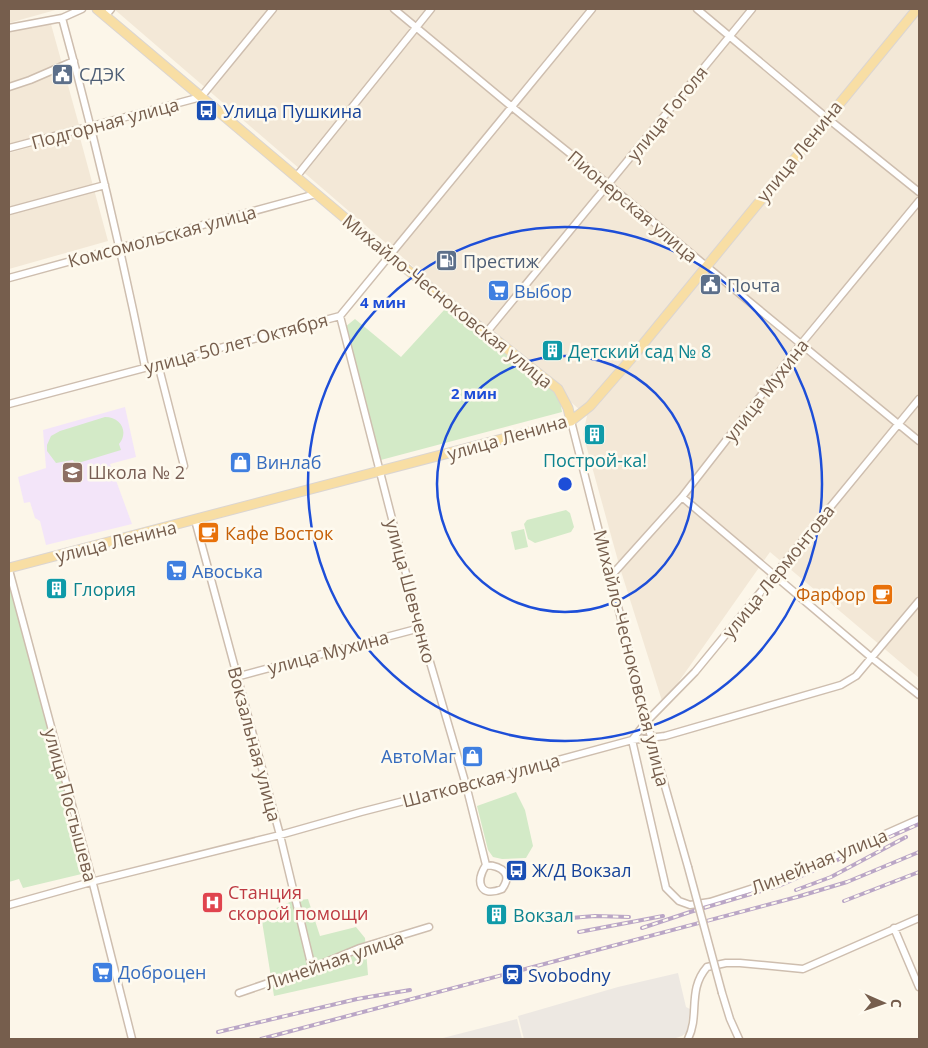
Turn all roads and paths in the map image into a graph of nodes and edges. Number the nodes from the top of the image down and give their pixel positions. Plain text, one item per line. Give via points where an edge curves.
1 (82, 9) edge
2 (98, 9) edge
3 (274, 9) edge
4 (394, 9) edge
5 (431, 9) edge
6 (592, 9) edge
7 (697, 9) edge
8 (752, 9) edge
9 (918, 9) edge
10 (108, 12) edge
11 (62, 18) junction
12 (415, 27) junction
13 (9, 28) edge
14 (730, 36) junction
15 (74, 61) junction
16 (9, 87) edge
17 (202, 97) junction
18 (512, 107) junction
19 (827, 118) junction
20 (92, 126) junction
21 (9, 148) edge
22 (296, 177) junction
23 (105, 184) junction
24 (608, 184) junction
25 (919, 192) edge
26 (316, 194) junction
27 (919, 202) edge
28 (9, 211) edge
29 (120, 247) junction
30 (390, 256) junction
31 (706, 266) junction
32 (9, 278) edge
33 (340, 316) junction
34 (486, 333) junction
35 (801, 344) junction
36 (158, 364) junction
37 (144, 367) junction
38 (919, 399) edge
39 (9, 404) edge
40 (571, 421) junction
41 (898, 423) junction
42 (919, 441) edge
43 (184, 466) dead end
44 (380, 472) junction
45 (682, 497) junction
46 (196, 520) junction
47 (9, 569) edge
48 (774, 574) junction
49 (611, 576) junction
50 (919, 601) edge
51 (420, 628) junction
52 (872, 658) junction
53 (236, 677) junction
54 (919, 695) edge
55 (647, 721) junction
56 (651, 737) junction
57 (632, 740) junction
58 (466, 785) junction
59 (919, 819) edge
60 (280, 835) junction
61 (486, 865) junction
62 (92, 882) junction
63 (9, 905) edge
64 (919, 918) edge
65 (429, 927) dead end
66 (894, 928) junction
67 (312, 968) junction
68 (919, 987) edge
69 (239, 993) dead end
70 (132, 1039) edge
71 (688, 1039) edge
72 (738, 1039) edge

1 - 11 street
2 - 10 main road, Михайло-Чесноковская улица
3 - 17 street
4 - 12 street, Пионерская улица
5 - 12 street
6 - 18 street, улица 50 лет Октября
7 - 14 street
8 - 14 street, улица Гоголя
9 - 19 main road, улица Ленина
10 - 17 main road, Михайло-Чесноковская улица
11 - 13 street
11 - 15 street
12 - 18 street, Пионерская улица
12 - 22 street
14 - 19 street
14 - 24 street, улица Гоголя
15 - 16 street
15 - 20 street
17 - 20 street, Подгорная улица
17 - 22 main road, Михайло-Чесноковская улица
18 - 24 street, Пионерская улица
18 - 30 street, улица 50 лет Октября
19 - 25 street
19 - 31 main road, улица Ленина
20 - 21 street, Подгорная улица
20 - 23 street
22 - 26 main road, Михайло-Чесноковская улица
23 - 28 street
23 - 29 street
24 - 31 street, Пионерская улица
24 - 34 street, улица Гоголя
26 - 29 street, Комсомольская улица
26 - 30 main road, Михайло-Чесноковская улица
27 - 35 street, улица Мухина
29 - 32 street, Комсомольская улица
29 - 37 street
30 - 33 street, улица 50 лет Октября
30 - 34 main road, Михайло-Чесноковская улица
31 - 35 street, Пионерская улица
31 - 40 main road, улица Ленина via 590,406
33 - 36 street, улица 50 лет Октября
33 - 44 street, улица Шевченко
34 - 40 main road, Михайло-Чесноковская улица via 558,389
35 - 41 street, Пионерская улица
35 - 45 street, улица Мухина
36 - 37 street, улица 50 лет Октября
36 - 43 street
37 - 39 street, улица 50 лет Октября
38 - 41 street, улица Лермонтова
40 - 44 main road, улица Ленина
40 - 49 street, Михайло-Чесноковская улица
41 - 42 street, Пионерская улица
41 - 48 street, улица Лермонтова
44 - 46 main road, улица Ленина
44 - 51 street, улица Шевченко
45 - 48 street
45 - 49 street, улица Мухина
46 - 47 main road, улица Ленина
46 - 53 street, Вокзальная улица
47 - 62 street, улица Постышева
48 - 52 street
48 - 55 street, улица Лермонтова via 695,672
49 - 55 street, Михайло-Чесноковская улица
50 - 52 street, Шатковская улица
51 - 53 street, улица Мухина
51 - 58 street, улица Шевченко
52 - 54 street
52 - 56 street, Шатковская улица via 856,676 841,685 665,736
53 - 60 street, Вокзальная улица
55 - 56 street, Михайло-Чесноковская улица
55 - 57 street, улица Лермонтова
56 - 57 street, Шатковская улица
56 - 72 street, Михайло-Чесноковская улица, bridge
57 - 58 street, Шатковская улица
57 - 59 street, Линейная улица via 666,888 679,901 690,904 710,902 791,876
58 - 60 street, Шатковская улица
58 - 61 street, улица Шевченко
60 - 62 street, Шатковская улица
60 - 67 street, Вокзальная улица
61 - 61 street, улица Шевченко via 480,879 481,886 490,892 502,890 506,877 504,870
62 - 63 street, Шатковская улица
62 - 70 street, улица Постышева
64 - 66 street
65 - 67 street, Линейная улица via 360,948
66 - 68 street
66 - 71 street via 803,969 726,962 707,967 697,984 693,1029
67 - 69 street, Линейная улица

